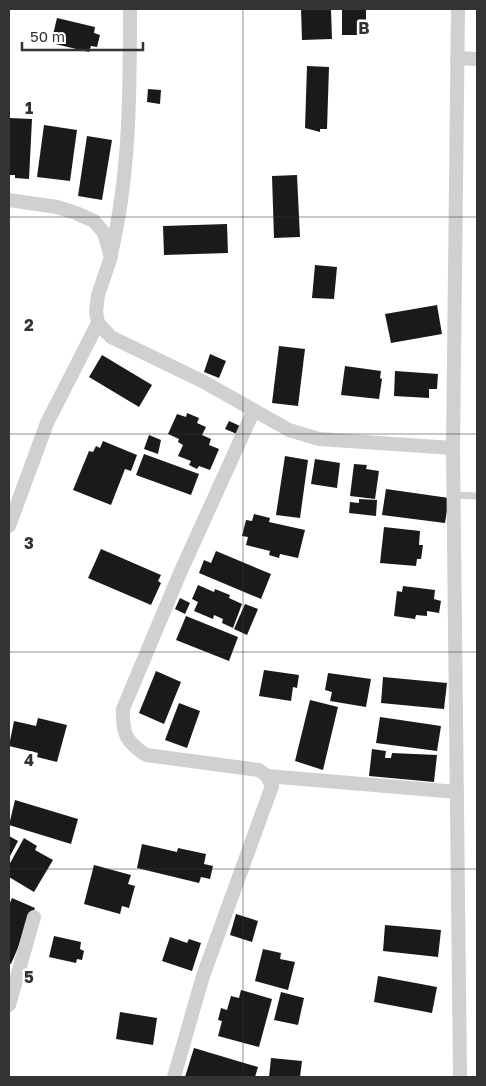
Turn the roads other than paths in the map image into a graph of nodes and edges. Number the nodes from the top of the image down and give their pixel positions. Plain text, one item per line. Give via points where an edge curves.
1 (130, 9) edge
2 (458, 9) edge
3 (457, 58) junction
4 (477, 58) edge
5 (9, 200) edge
6 (111, 257) junction
7 (98, 323) junction
8 (254, 410) junction
9 (453, 448) junction
10 (454, 495) junction
11 (477, 496) edge
12 (9, 526) edge
13 (267, 776) junction
14 (457, 792) junction
15 (34, 917) dead end
16 (9, 1006) edge
17 (174, 1077) edge
18 (460, 1077) edge

1 - 6 street via 121,213
2 - 3 street
3 - 4 street
3 - 9 street
5 - 6 street via 56,207 94,220 104,233
6 - 7 street via 98,295
7 - 8 street via 111,337
7 - 12 street via 47,422
8 - 9 street via 289,430 319,439
8 - 13 street via 180,573 123,709 122,724 130,745 146,755 259,770
9 - 10 street
10 - 11 lane
10 - 14 street
13 - 14 street
13 - 17 street via 272,786 203,976
14 - 18 street
15 - 16 street

